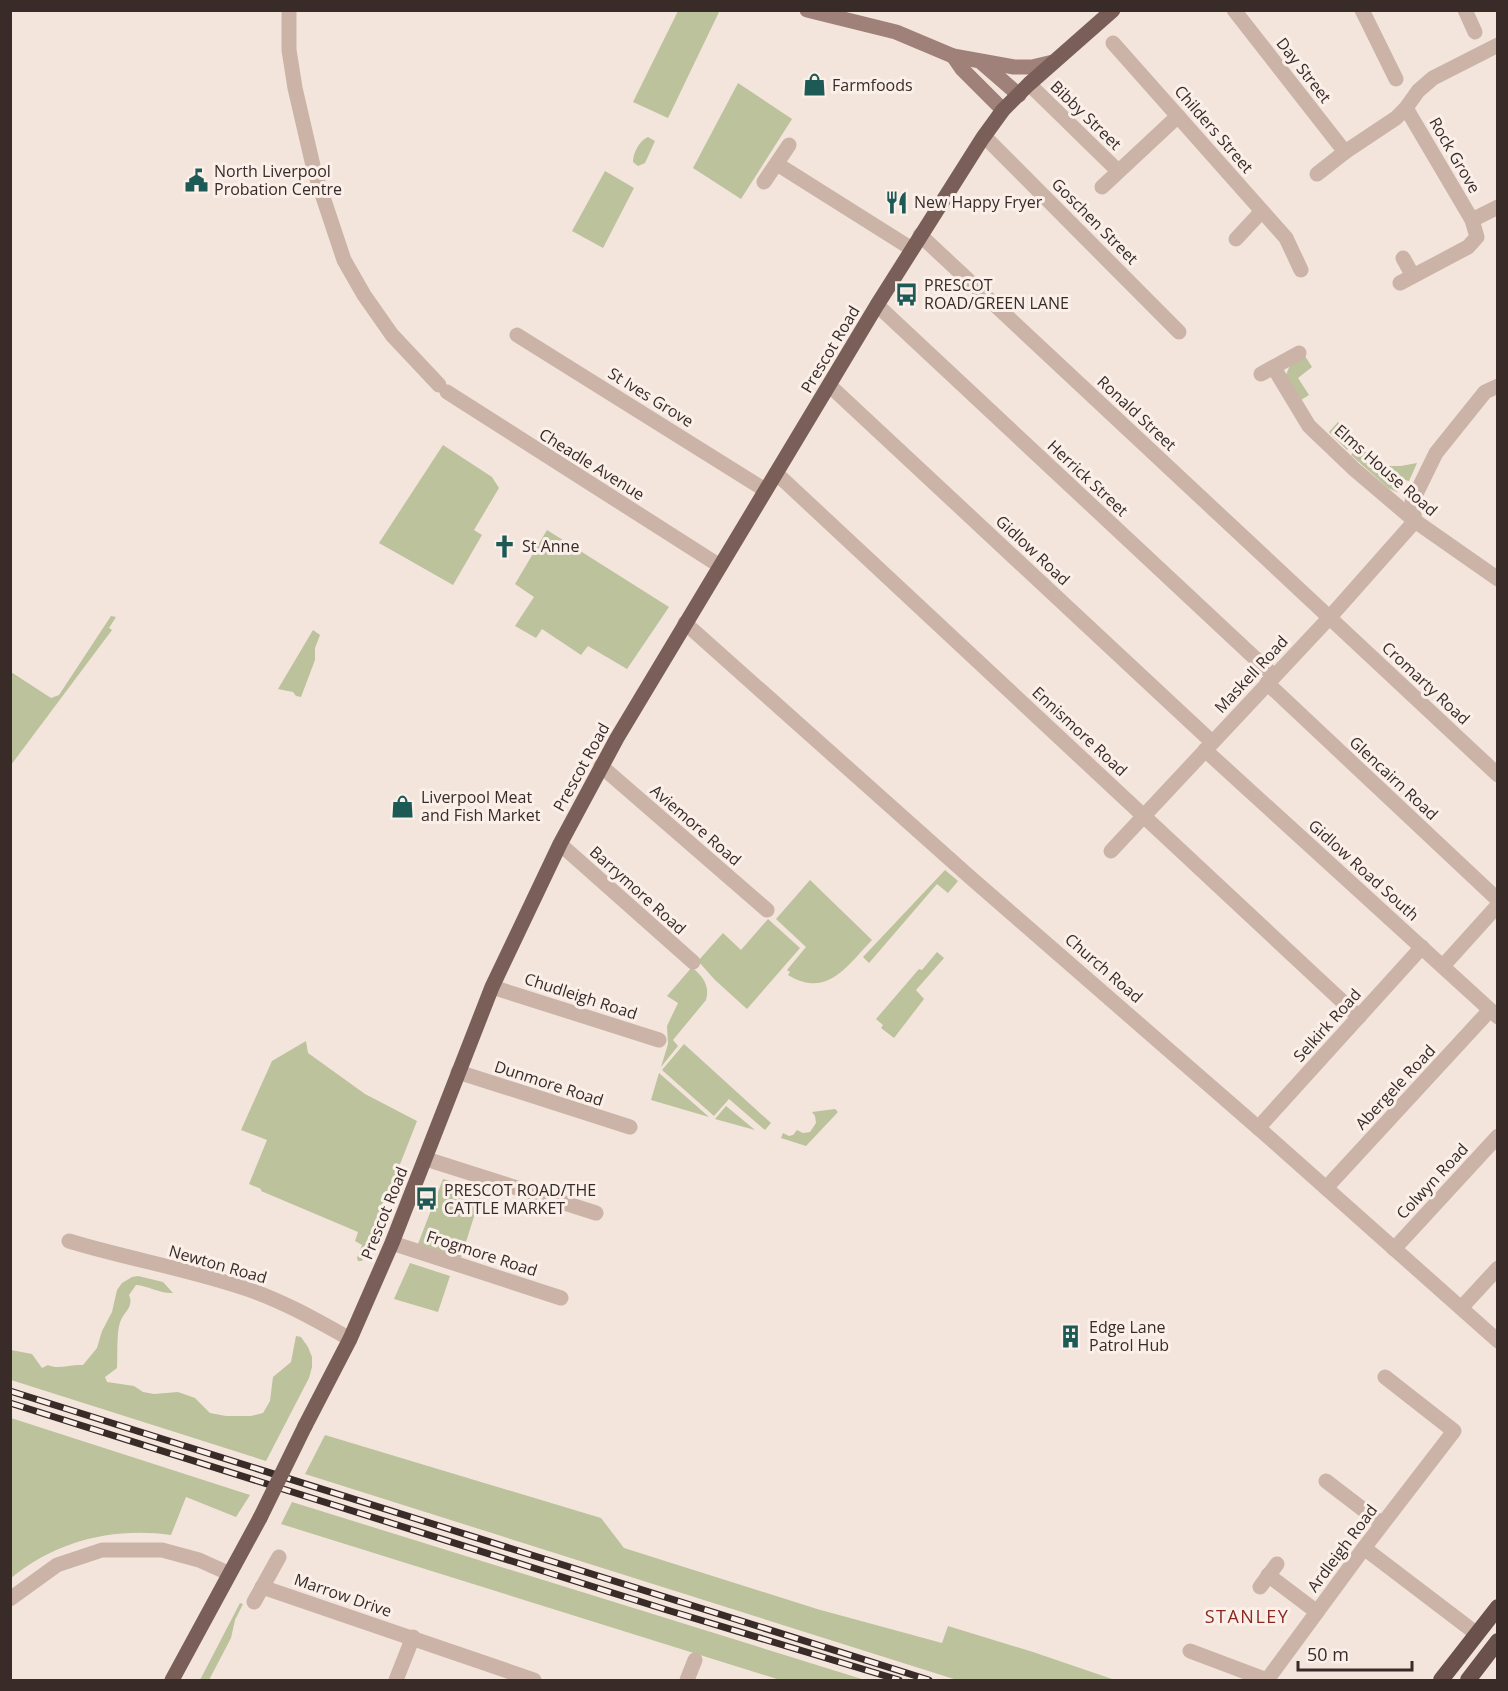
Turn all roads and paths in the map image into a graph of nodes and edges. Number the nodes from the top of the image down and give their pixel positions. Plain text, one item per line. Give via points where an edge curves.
1 (289, 10) edge
2 (807, 10) edge
3 (1113, 10) edge
4 (1234, 10) edge
5 (1362, 10) edge
6 (1465, 10) edge
7 (1475, 32) dead end
8 (1113, 43) dead end
9 (1497, 45) edge
10 (953, 56) junction
11 (981, 62) junction
12 (1053, 62) junction
13 (1396, 79) dead end
14 (1024, 89) junction
15 (1406, 108) junction
16 (1003, 110) junction
17 (1178, 116) junction
18 (984, 136) junction
19 (789, 145) dead end
20 (1346, 152) junction
21 (777, 164) junction
22 (1118, 171) junction
23 (1317, 174) dead end
24 (764, 182) dead end
25 (1102, 187) dead end
26 (1497, 207) edge
27 (1262, 211) junction
28 (1472, 220) junction
29 (920, 235) junction
30 (1236, 239) dead end
31 (912, 249) junction
32 (1403, 258) dead end
33 (1301, 270) dead end
34 (877, 305) junction
35 (1179, 332) dead end
36 (517, 334) dead end
37 (1299, 353) dead end
38 (829, 385) junction
39 (1497, 386) edge
40 (776, 473) junction
41 (765, 490) junction
42 (1415, 521) junction
43 (720, 566) junction
44 (1497, 579) edge
45 (1330, 617) junction
46 (685, 623) junction
47 (1270, 680) junction
48 (1208, 746) junction
49 (601, 766) junction
50 (1497, 775) edge
51 (1143, 815) junction
52 (560, 844) junction
53 (1110, 851) dead end
54 (1497, 900) edge
55 (1497, 905) edge
56 (767, 910) dead end
57 (1422, 947) junction
58 (693, 962) dead end
59 (1443, 966) junction
60 (492, 987) junction
61 (1494, 1013) edge
62 (1359, 1017) junction
63 (659, 1040) dead end
64 (458, 1072) junction
65 (630, 1127) dead end
66 (1258, 1128) junction
67 (1497, 1136) edge
68 (426, 1159) junction
69 (1326, 1188) junction
70 (596, 1213) dead end
71 (69, 1241) dead end
72 (392, 1243) junction
73 (1394, 1249) junction
74 (1497, 1268) edge
75 (561, 1298) dead end
76 (1461, 1308) junction
77 (350, 1338) junction
78 (1497, 1341) edge
79 (1385, 1377) dead end
80 (1326, 1481) dead end
81 (1382, 1524) junction
82 (1364, 1548) junction
83 (279, 1557) dead end
84 (228, 1573) junction
85 (1268, 1575) dead end
86 (262, 1587) junction
87 (10, 1599) edge
88 (254, 1602) dead end
89 (1497, 1607) edge
90 (1317, 1611) junction
91 (1477, 1634) junction
92 (413, 1637) junction
93 (1497, 1641) edge
94 (1190, 1652) dead end
95 (695, 1660) dead end
96 (172, 1680) edge
97 (396, 1680) edge
98 (534, 1680) edge
99 (687, 1680) edge
100 (1441, 1680) edge
101 (1468, 1680) edge

1 - 43 street, Cheadle Avenue via 289,50 314,170 357,285 392,335 443,388
2 - 10 main road via 896,32
3 - 12 main road, Prescot Road
4 - 20 street, Day Street
5 - 13 street
6 - 7 street
8 - 17 street, Childers Street
9 - 15 street via 1433,78
10 - 11 main road
10 - 16 main road
11 - 12 main road via 1023,67
11 - 14 main road
12 - 14 main road, Prescot Road
14 - 16 main road, Prescot Road
14 - 22 street, Bibby Street
15 - 20 street
15 - 28 street, Rock Grove
16 - 18 main road, Prescot Road
17 - 22 street, Bibby Street
17 - 27 street, Childers Street
18 - 29 main road, Prescot Road
18 - 35 street, Goschen Street
19 - 21 street
20 - 23 street
21 - 24 street
21 - 31 street
22 - 25 street, Bibby Street
26 - 28 street, Rock Grove
27 - 30 street
27 - 33 street, Childers Street via 1286,238
28 - 32 street, Rock Grove via 1477,237 1468,248 1406,280
29 - 31 main road, Prescot Road
29 - 45 street, Ronald Street
31 - 34 main road, Prescot Road
34 - 38 main road, Prescot Road
34 - 47 street, Herrick Street
36 - 41 street, St Ives Grove
37 - 42 street, Elms House Road via 1268,371 1309,426
38 - 40 main road, Prescot Road
38 - 48 street, Gidlow Road
39 - 42 street via 1485,392 1436,453 1412,502
40 - 41 main road, Prescot Road
40 - 51 street, Ennismore Road
41 - 43 main road, Prescot Road
42 - 44 street, Elms House Road
42 - 45 street, Maskell Road
43 - 46 main road, Prescot Road
45 - 47 street, Maskell Road
45 - 50 street, Cromarty Road
46 - 49 main road, Prescot Road
46 - 66 street, Church Road
47 - 48 street, Maskell Road
47 - 54 street, Glencairn Road
48 - 51 street, Maskell Road
48 - 57 street, Gidlow Road South
49 - 52 main road, Prescot Road
49 - 56 street, Aviemore Road
51 - 53 street, Maskell Road
51 - 62 street, Ennismore Road
52 - 58 street, Barrymore Road
52 - 60 main road, Prescot Road
55 - 59 street
57 - 59 street, Gidlow Road South
57 - 62 street, Selkirk Road
59 - 61 street, Gidlow Road South
60 - 63 street, Chudleigh Road
60 - 64 main road, Prescot Road
61 - 69 street, Abergele Road
62 - 66 street, Selkirk Road
64 - 65 street, Dunmore Road
64 - 68 main road, Prescot Road
66 - 69 street, Church Road
67 - 73 street, Colwyn Road
68 - 70 street
68 - 72 main road, Prescot Road
69 - 73 street, Church Road
71 - 77 street, Newton Road via 246,1289 290,1306
72 - 75 street, Frogmore Road
72 - 77 main road, Prescot Road
73 - 76 street, Church Road
74 - 76 street
76 - 78 street, Church Road
77 - 84 main road, Prescot Road, bridge via 260,1518
79 - 81 street, Ardleigh Road via 1454,1431
80 - 81 street
81 - 82 street, Ardleigh Road
82 - 90 street, Ardleigh Road
82 - 91 street
83 - 86 street, Marrow Drive
84 - 87 street via 199,1560 162,1551 102,1550 57,1565
84 - 96 main road, Prescot Road
85 - 90 street
86 - 88 street, Marrow Drive
86 - 92 street, Marrow Drive
89 - 91 highway
90 - 94 street, Ardleigh Road via 1267,1680
91 - 100 highway
92 - 97 street
92 - 98 street, Marrow Drive
93 - 101 highway
95 - 99 street

